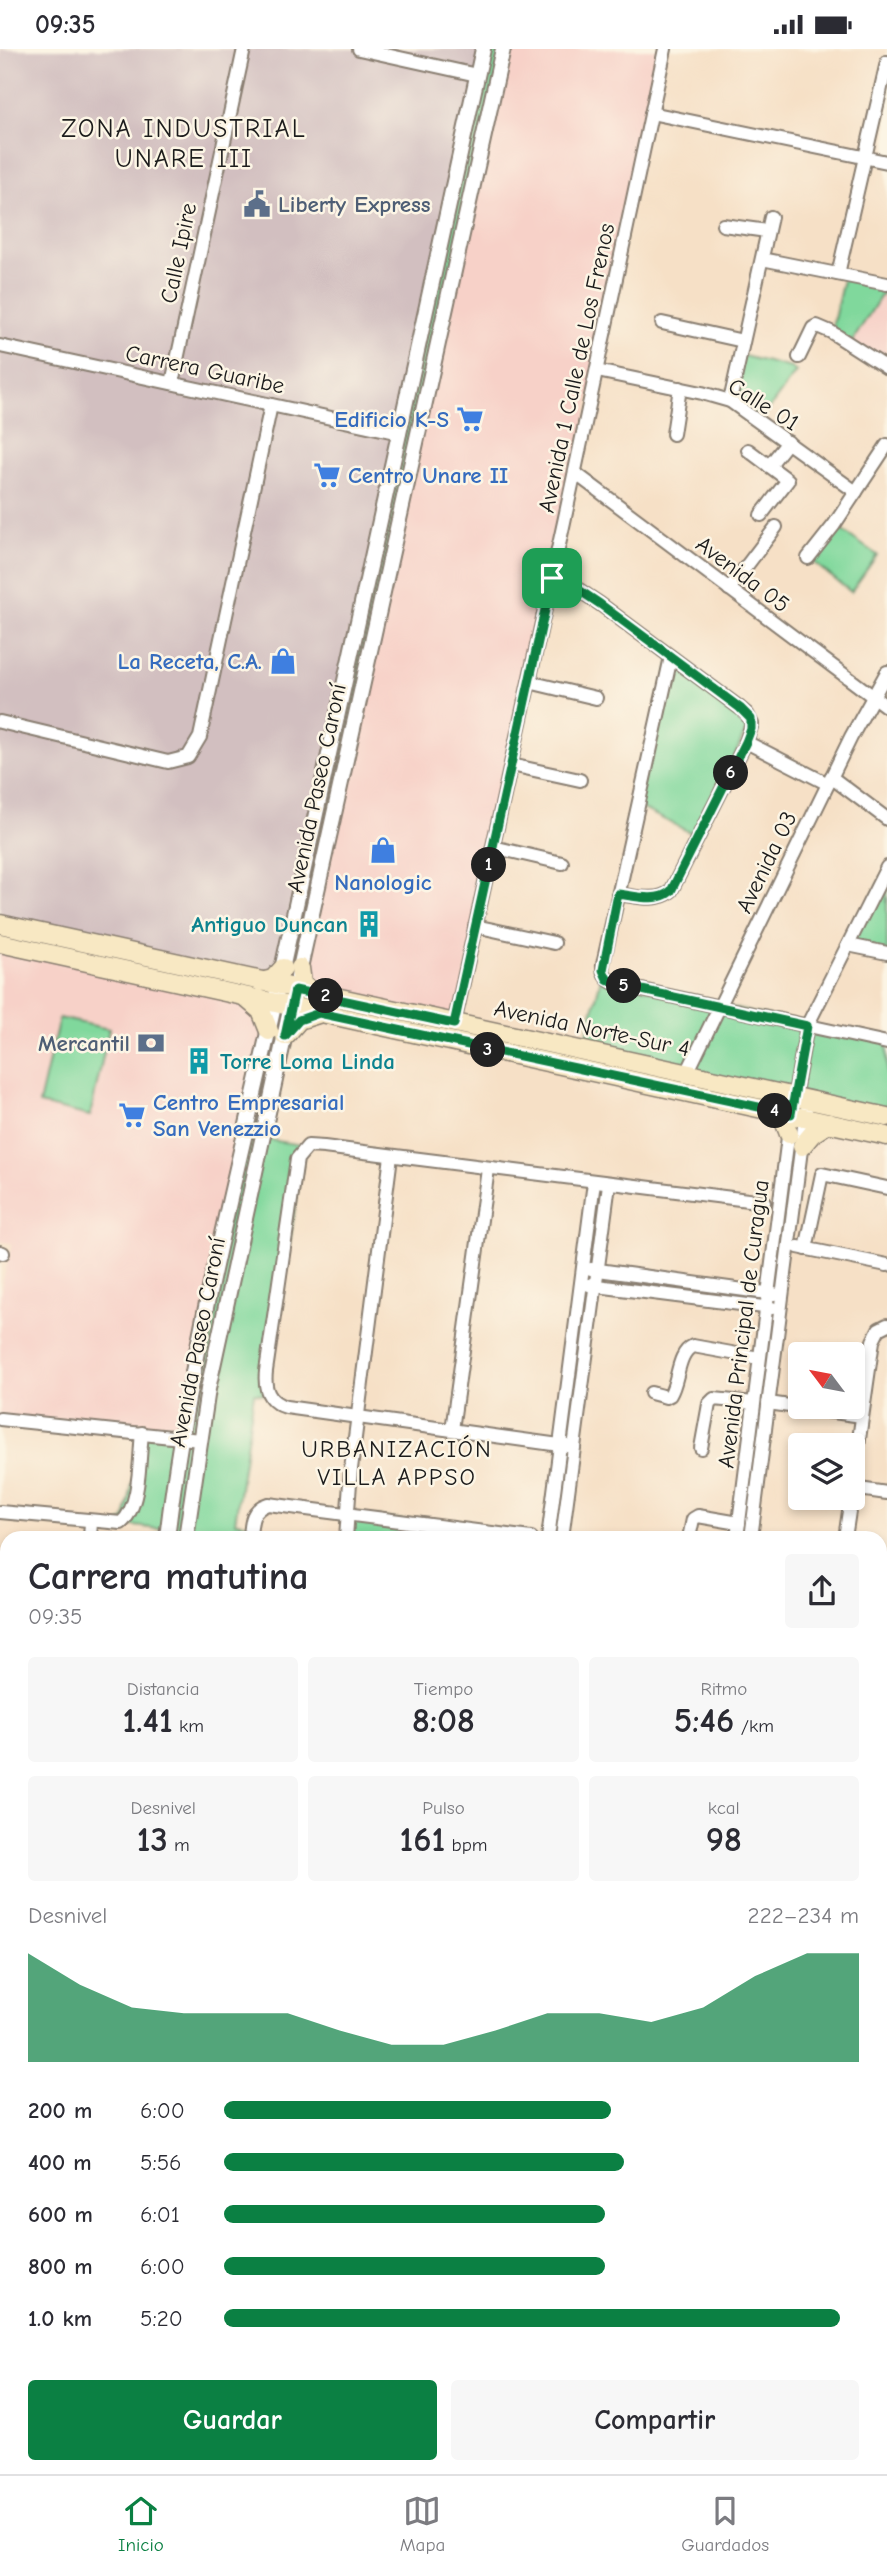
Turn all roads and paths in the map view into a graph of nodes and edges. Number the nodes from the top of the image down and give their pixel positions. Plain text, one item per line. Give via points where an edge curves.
1 (244, 49) edge
2 (359, 49) edge
3 (483, 49) edge
4 (503, 49) edge
5 (664, 49) edge
6 (887, 62) edge
7 (477, 75) junction
8 (651, 113) junction
9 (866, 158) junction
10 (887, 162) edge
11 (771, 217) dead end
12 (723, 225) dead end
13 (767, 232) junction
14 (762, 259) junction
15 (838, 274) junction
16 (887, 284) edge
17 (662, 323) dead end
18 (743, 341) junction
19 (0, 346) edge
20 (799, 357) dead end
21 (887, 368) edge
22 (597, 371) junction
23 (172, 383) junction
24 (680, 388) junction
25 (730, 401) junction
26 (271, 405) junction
27 (400, 433) junction
28 (673, 434) dead end
29 (788, 442) junction
30 (887, 445) edge
31 (748, 450) dead end
32 (769, 466) junction
33 (575, 473) junction
34 (856, 492) junction
35 (761, 515) dead end
36 (776, 527) dead end
37 (808, 558) dead end
38 (552, 578) junction
39 (729, 589) junction
40 (671, 657) junction
41 (887, 672) edge
42 (529, 682) junction
43 (873, 696) junction
44 (596, 698) dead end
45 (887, 707) edge
46 (0, 722) edge
47 (746, 742) junction
48 (511, 765) junction
49 (580, 780) dead end
50 (830, 780) junction
51 (887, 819) edge
52 (493, 848) junction
53 (562, 863) dead end
54 (887, 867) edge
55 (618, 894) junction
56 (0, 924) edge
57 (475, 926) junction
58 (0, 943) edge
59 (554, 943) dead end
60 (848, 945) junction
61 (887, 953) edge
62 (291, 968) junction
63 (278, 986) junction
64 (314, 994) junction
65 (244, 997) junction
66 (283, 1006) junction
67 (719, 1008) junction
68 (319, 1013) junction
69 (454, 1024) junction
70 (807, 1026) junction
71 (277, 1033) junction
72 (887, 1043) edge
73 (687, 1073) junction
74 (800, 1107) junction
75 (767, 1109) junction
76 (887, 1117) edge
77 (829, 1123) junction
78 (887, 1136) edge
79 (795, 1140) junction
80 (391, 1156) junction
81 (488, 1169) junction
82 (594, 1182) junction
83 (609, 1184) junction
84 (887, 1188) edge
85 (764, 1202) dead end
86 (781, 1244) junction
87 (806, 1249) junction
88 (887, 1265) edge
89 (590, 1269) junction
90 (588, 1285) junction
91 (768, 1293) junction
92 (781, 1302) junction
93 (766, 1307) junction
94 (887, 1325) edge
95 (759, 1358) junction
96 (651, 1393) dead end
97 (865, 1396) edge
98 (754, 1403) junction
99 (768, 1403) junction
100 (788, 1406) edge
101 (358, 1417) junction
102 (0, 1419) edge
103 (452, 1430) junction
104 (142, 1433) junction
105 (181, 1437) junction
106 (200, 1440) junction
107 (560, 1445) junction
108 (573, 1447) junction
109 (701, 1448) dead end
110 (865, 1490) edge
111 (887, 1493) edge
112 (849, 1510) edge
113 (0, 1512) edge
114 (347, 1513) junction
115 (91, 1522) junction
116 (738, 1523) junction
117 (90, 1531) edge
118 (168, 1531) edge
119 (187, 1531) edge
120 (251, 1531) edge
121 (346, 1531) edge
122 (479, 1531) edge
123 (549, 1531) edge
124 (563, 1531) edge
125 (691, 1531) edge
126 (737, 1531) edge
127 (752, 1531) edge
128 (846, 1531) edge

1 - 23 street, Calle Ipire
2 - 7 street
3 - 7 street, Avenida Paseo Caroní
4 - 62 street, Avenida Paseo Caroní
5 - 8 street, Avenida 1 Calle de Los Frenos
6 - 9 street
7 - 27 street, Avenida Paseo Caroní
8 - 9 street
8 - 22 street, Avenida 1 Calle de Los Frenos
9 - 10 street
9 - 15 street
11 - 13 street
12 - 13 street
13 - 14 street
14 - 15 street
14 - 18 street
15 - 16 street
17 - 18 street
18 - 25 street
19 - 23 street, Carrera Guaribe
20 - 21 street via 817,326
22 - 24 street, Calle 01
22 - 33 street, Avenida 1 Calle de Los Frenos
23 - 26 street, Carrera Guaribe
24 - 25 street, Calle 01
24 - 28 street
25 - 29 street, Calle 01
26 - 27 street, Carrera Guaribe
26 - 46 street via 200,737 188,757 168,762
27 - 62 street, Avenida Paseo Caroní
29 - 32 street
29 - 34 street, Calle 01
30 - 34 street
31 - 32 street
32 - 35 street via 788,480
33 - 38 street, Avenida 1 Calle de Los Frenos
33 - 39 street, Avenida 05
34 - 37 street
36 - 39 street
38 - 40 street via 581,591
38 - 42 street, Avenida 1 Calle de Los Frenos
39 - 43 street, Avenida 05
40 - 47 street via 747,714 752,724
40 - 55 street
41 - 43 street, Avenida 03
42 - 44 street
42 - 48 street, Avenida 1 Calle de Los Frenos
43 - 45 street, Avenida 05
43 - 50 street, Avenida 03
47 - 50 street
47 - 55 street via 671,891 656,898
48 - 49 street
48 - 52 street, Avenida 1 Calle de Los Frenos
50 - 51 street
50 - 67 street, Avenida 03
52 - 53 street
52 - 57 street, Avenida 1 Calle de Los Frenos
54 - 60 street, Avenida Principal de Curagua
55 - 67 street via 603,964 607,979
56 - 63 main road, Avenida Norte-Sur 4
57 - 59 street
57 - 69 street, Avenida 1 Calle de Los Frenos
58 - 65 main road, Avenida Norte-Sur 4
60 - 61 street
60 - 70 street, Avenida Principal de Curagua
62 - 63 street, Avenida Paseo Caroní
62 - 63 main road via 273,979
62 - 64 main road
63 - 64 main road, Avenida Norte-Sur 4
63 - 66 street, Avenida Paseo Caroní
64 - 69 main road, Avenida Norte-Sur 4
65 - 66 main road, Avenida Norte-Sur 4
65 - 71 main road
66 - 68 main road, Avenida Norte-Sur 4
66 - 71 street, Avenida Paseo Caroní
67 - 70 street
67 - 73 street, Avenida 03
68 - 71 main road
68 - 75 main road, Avenida Norte-Sur 4
69 - 73 main road, Avenida Norte-Sur 4
70 - 72 street
70 - 74 street, Avenida Principal de Curagua
71 - 105 street, Avenida Paseo Caroní via 203,1315
71 - 106 street, Avenida Paseo Caroní
73 - 74 main road, Avenida Norte-Sur 4
74 - 75 main road, Avenida Norte-Sur 4
74 - 76 main road, Avenida Norte-Sur 4
74 - 77 main road, Avenida Norte-Sur 4
74 - 79 street, Avenida Principal de Curagua
75 - 79 main road via 783,1121
77 - 78 main road, Avenida Norte-Sur 4
77 - 79 main road
79 - 86 street, Avenida Principal de Curagua
80 - 81 street
80 - 101 street
80 - 101 street via 312,1145 299,1155 266,1371 267,1394 280,1406
81 - 82 street
81 - 103 street
82 - 83 street
82 - 89 street
83 - 85 street
83 - 89 street
84 - 87 street via 822,1174
86 - 87 street
86 - 91 street, Avenida Principal de Curagua
86 - 92 street, Avenida Principal de Curagua
87 - 88 street
89 - 90 street
89 - 91 street
90 - 93 street
90 - 107 street
90 - 108 street
91 - 92 street
91 - 93 street, Avenida Principal de Curagua
92 - 93 street
92 - 99 street, Avenida Principal de Curagua
93 - 95 street, Avenida Principal de Curagua
94 - 97 street via 879,1328 873,1341
95 - 96 street via 693,1346 682,1356 670,1395
95 - 98 street, Avenida Principal de Curagua
98 - 109 street via 714,1399 709,1404
98 - 116 street, Avenida Principal de Curagua
99 - 100 street
99 - 127 street, Avenida Principal de Curagua
101 - 103 street
101 - 114 street
102 - 104 street
103 - 107 street
104 - 105 street
104 - 115 street via 128,1516 117,1524
105 - 106 street
105 - 118 street, Avenida Paseo Caroní
106 - 119 street, Avenida Paseo Caroní
107 - 108 street
107 - 123 street
108 - 124 street
110 - 111 street
112 - 128 street
113 - 115 street
114 - 120 street via 263,1506 252,1519
114 - 121 street
114 - 122 street
115 - 117 street
116 - 125 street via 698,1515
116 - 126 street, Avenida Principal de Curagua

